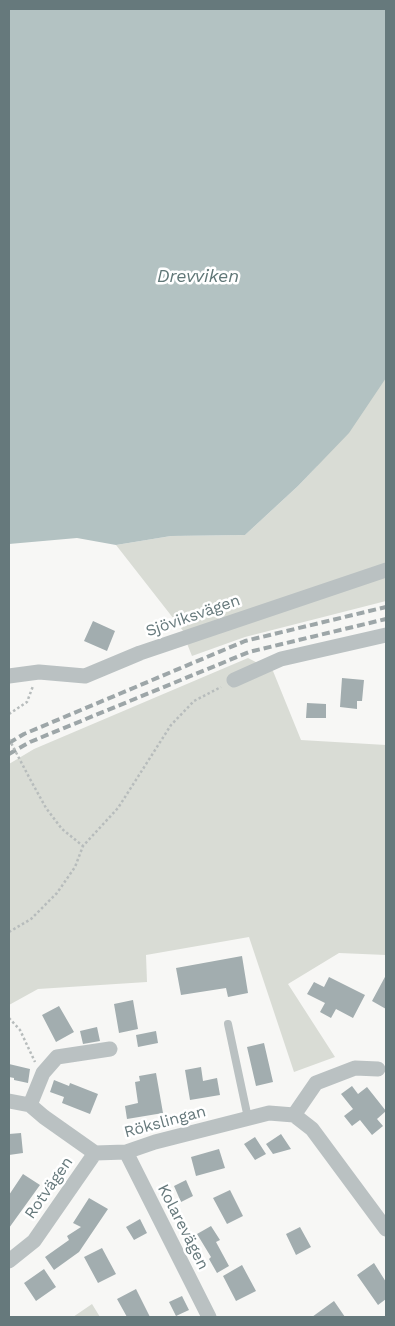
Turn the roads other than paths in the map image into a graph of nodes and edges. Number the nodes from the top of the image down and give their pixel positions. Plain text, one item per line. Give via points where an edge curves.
1 (386, 570) edge
2 (386, 635) edge
3 (9, 676) edge
4 (234, 680) road end
5 (228, 1024) dead end
6 (110, 1049) dead end
7 (378, 1069) dead end
8 (9, 1101) edge
9 (30, 1106) junction
10 (294, 1115) junction
11 (248, 1118) junction
12 (126, 1152) junction
13 (95, 1153) junction
14 (386, 1228) edge
15 (9, 1261) edge
16 (209, 1317) edge

1 - 3 street, Sjöviksvägen via 140,653 85,676 39,672
2 - 4 street via 281,659
5 - 11 lane
6 - 9 street via 57,1057 43,1073
7 - 10 street via 355,1068 316,1083
8 - 9 street
9 - 13 street
10 - 11 street, Rökslingan via 269,1113
10 - 14 street via 312,1129
11 - 12 street, Rökslingan
12 - 13 street, Rökslingan
12 - 16 street, Kolarevägen
13 - 15 street, Rotvägen via 34,1241

